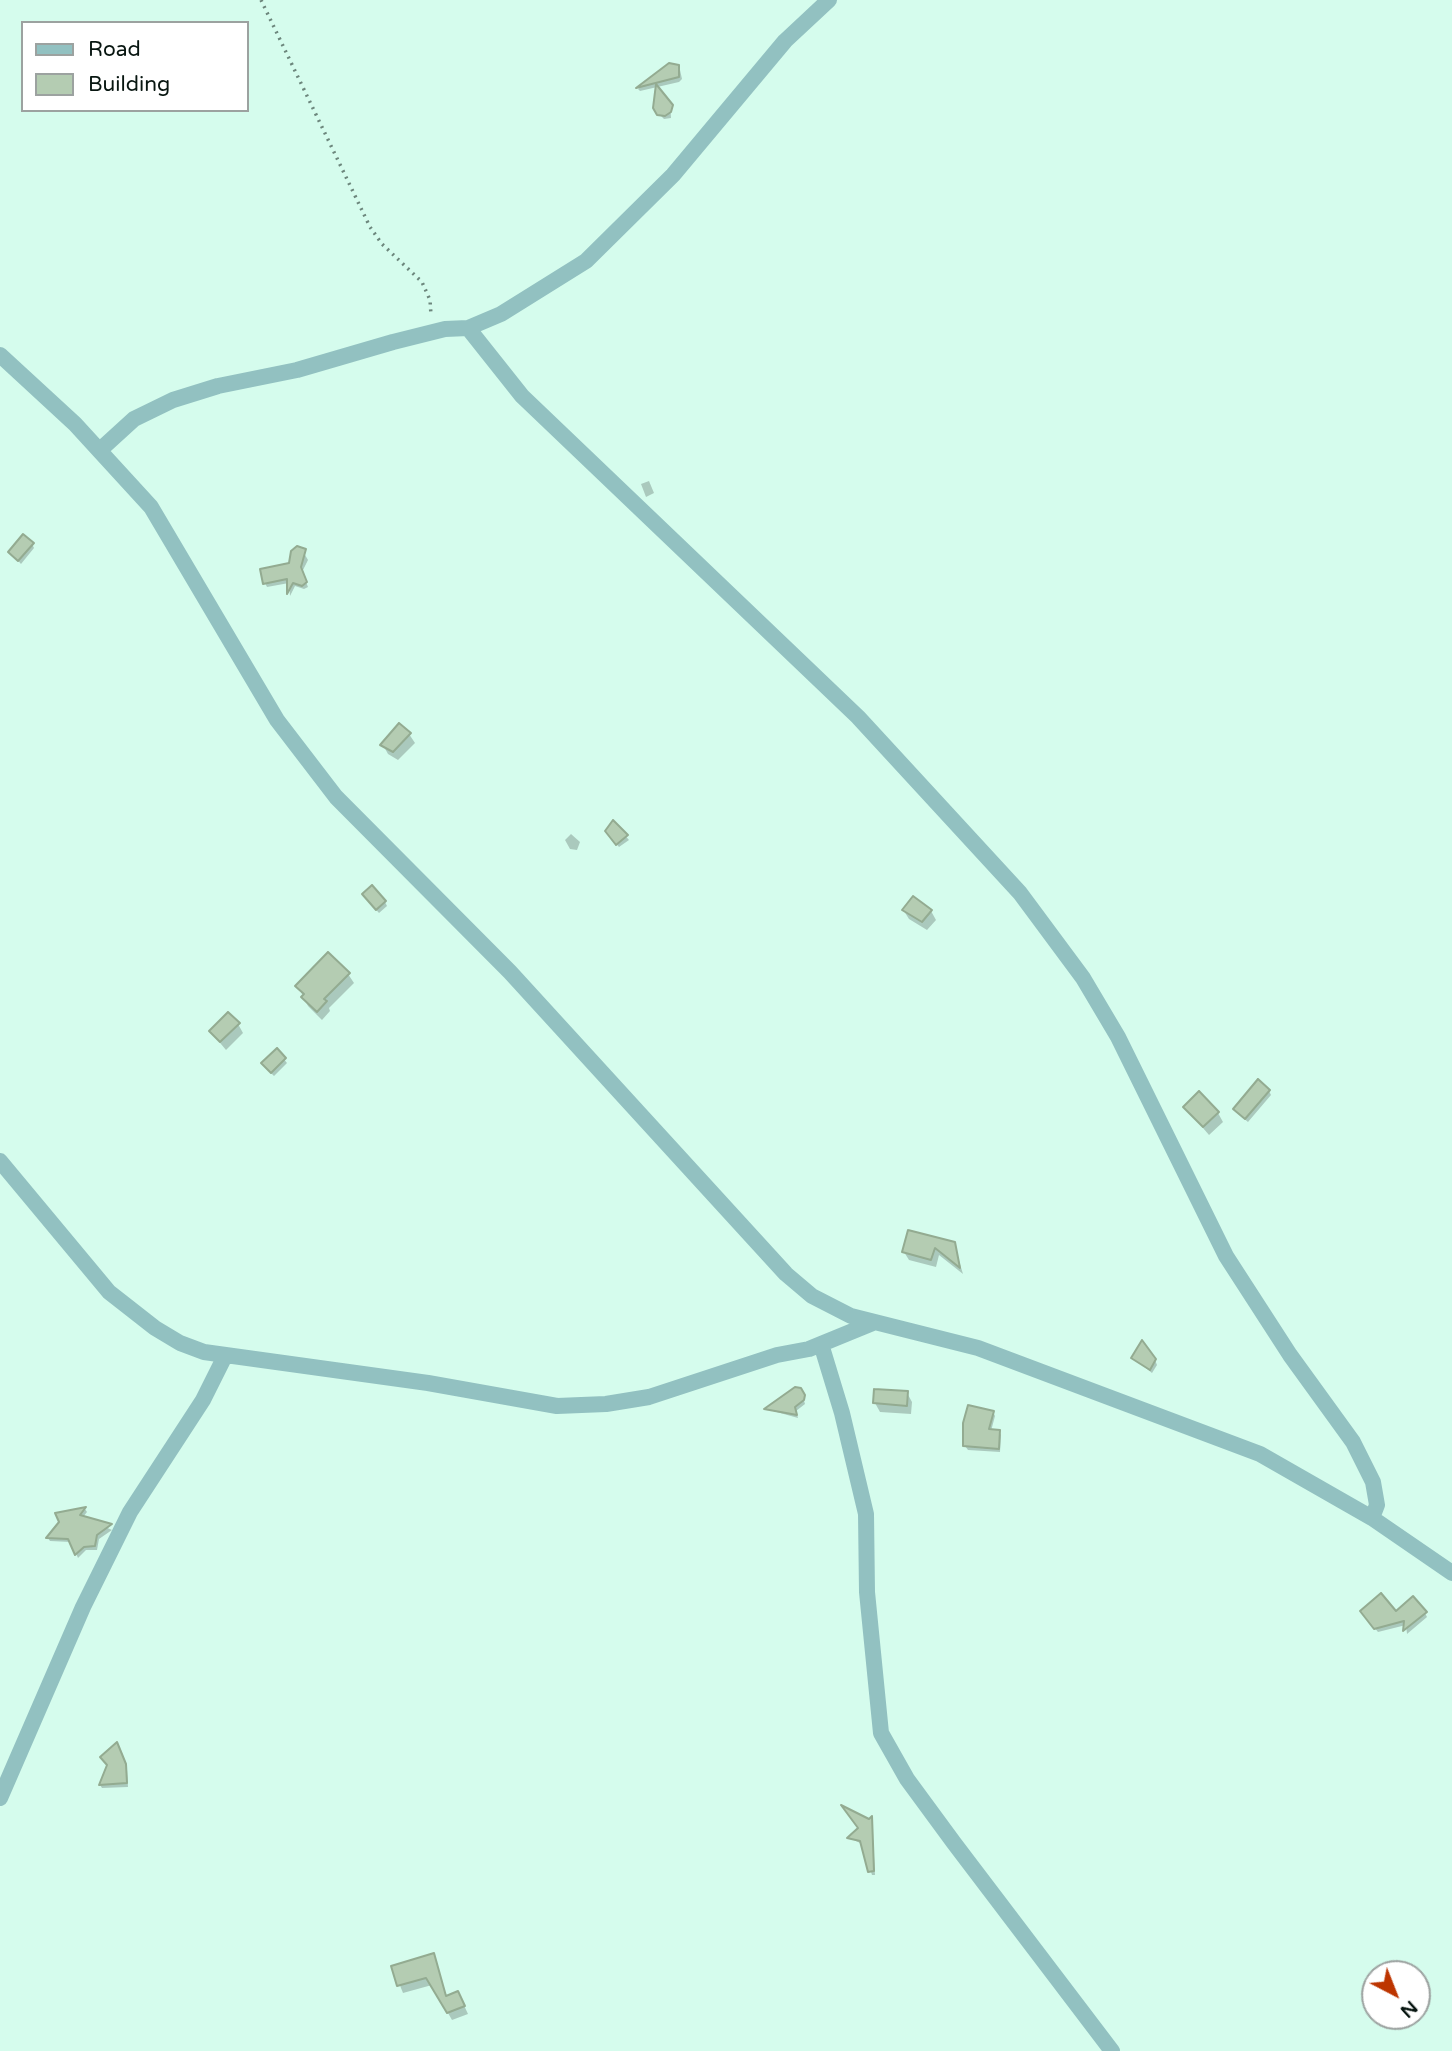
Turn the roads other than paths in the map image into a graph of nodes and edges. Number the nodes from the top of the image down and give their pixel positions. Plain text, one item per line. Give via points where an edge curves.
1 (829, 0) edge
2 (468, 328) junction
3 (0, 355) edge
4 (100, 450) junction
5 (0, 1161) edge
6 (875, 1322) junction
7 (821, 1344) junction
8 (225, 1356) junction
9 (1372, 1518) junction
10 (1452, 1573) edge
11 (0, 1798) edge
12 (1112, 2051) edge

1 - 2 street via 785,41 673,175 586,261 501,314
2 - 4 street via 432,332 173,400 134,419
2 - 9 street via 532,405 858,717 1028,904 1083,978 1118,1037 1226,1256 1353,1443 1373,1482 1377,1505
3 - 4 street
4 - 6 street via 151,507 277,720 337,797 510,972 786,1274 812,1296 851,1316
5 - 8 street via 109,1292 180,1343
6 - 7 street
6 - 9 street via 978,1349 1260,1454
7 - 8 street via 649,1397 557,1406 428,1383
7 - 12 street via 866,1514 867,1592 881,1733 907,1779
8 - 11 street via 203,1400 130,1512
9 - 10 street

